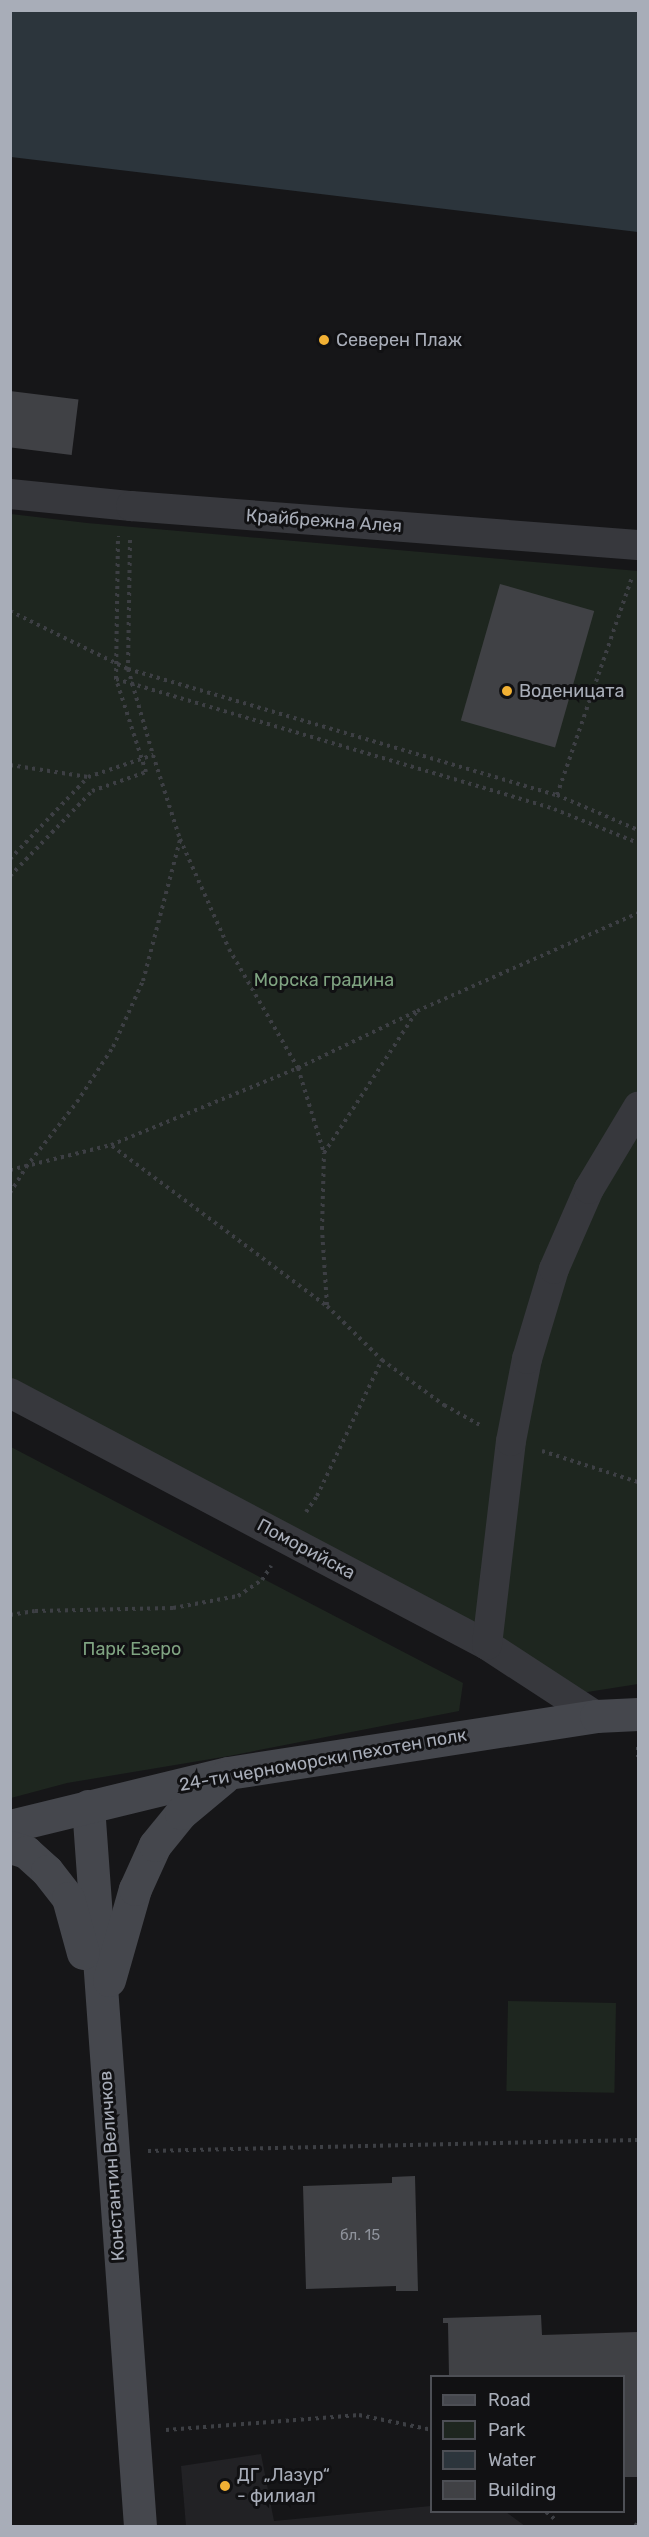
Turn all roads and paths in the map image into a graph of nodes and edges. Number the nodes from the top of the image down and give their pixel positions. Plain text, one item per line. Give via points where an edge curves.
1 (10, 494) edge
2 (125, 505) junction
3 (637, 558) edge
4 (10, 611) edge
5 (116, 663) junction
6 (128, 669) junction
7 (116, 679) junction
8 (132, 684) junction
9 (153, 755) junction
10 (142, 759) junction
11 (10, 765) edge
12 (88, 777) junction
13 (557, 795) junction
14 (639, 830) edge
15 (180, 839) junction
16 (639, 843) edge
17 (10, 859) edge
18 (10, 876) edge
19 (639, 913) edge
20 (417, 1011) junction
21 (298, 1068) junction
22 (639, 1107) edge
23 (111, 1145) junction
24 (324, 1153) junction
25 (26, 1167) junction
26 (10, 1170) edge
27 (10, 1194) edge
28 (327, 1306) junction
29 (10, 1393) edge
30 (511, 1441) junction
31 (639, 1482) edge
32 (487, 1645) junction
33 (639, 1714) edge
34 (596, 1716) junction
35 (228, 1773) junction
36 (88, 1806) junction
37 (10, 1826) edge
38 (10, 1847) edge
39 (101, 2014) junction
40 (639, 2140) edge
41 (111, 2151) junction
42 (430, 2430) edge
43 (133, 2432) junction
44 (548, 2513) edge
45 (556, 2520) dead end
46 (639, 2523) edge
47 (140, 2526) edge
48 (635, 2526) edge

1 - 2 street, Крайбрежна Алея
2 - 3 street, Крайбрежна Алея
2 - 5 path
2 - 6 path
3 - 13 path
4 - 5 path
5 - 6 path
5 - 7 path
6 - 8 path
6 - 13 path
7 - 8 path
7 - 10 path
8 - 9 path
8 - 16 path via 554,809
9 - 10 path
9 - 15 path
10 - 12 path
10 - 18 path via 146,772 92,791
11 - 12 path
12 - 17 path
13 - 14 path
15 - 21 path via 229,949
15 - 25 path via 142,981 113,1047 77,1102
19 - 20 path
20 - 21 path
20 - 24 path
21 - 23 path
21 - 24 path
22 - 30 street via 589,1189 554,1269 527,1359
23 - 25 path
23 - 28 path
24 - 28 path via 322,1228
25 - 26 path
25 - 27 path
28 - 30 path via 382,1360 444,1406
29 - 32 street, Поморийска
30 - 31 path
30 - 32 street
32 - 34 street, Поморийска
33 - 34 main road, 24-ти черноморски пехотен полк
34 - 35 main road, 24-ти черноморски пехотен полк
35 - 36 main road, 24-ти черноморски пехотен полк
35 - 39 main road via 181,1813 155,1845 121,1931
36 - 37 main road, 24-ти черноморски пехотен полк
36 - 39 main road, Константин Величков
38 - 39 main road via 26,1852 68,1898
39 - 41 main road, Константин Величков
40 - 41 path
41 - 43 main road, Константин Величков
42 - 43 path via 359,2415
43 - 47 main road, Константин Величков
44 - 45 path
46 - 48 path

